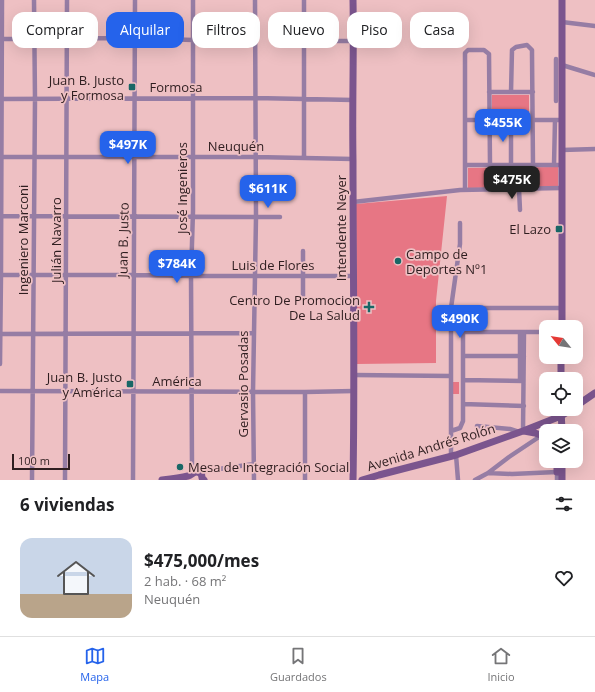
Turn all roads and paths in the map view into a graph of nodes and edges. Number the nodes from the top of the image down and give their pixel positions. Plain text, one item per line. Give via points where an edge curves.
1 (2, 0) edge
2 (34, 0) edge
3 (67, 0) edge
4 (135, 0) edge
5 (193, 0) edge
6 (255, 0) edge
7 (304, 0) edge
8 (353, 0) edge
9 (562, 0) edge
10 (34, 12) edge
11 (67, 12) edge
12 (135, 12) edge
13 (193, 12) edge
14 (255, 12) edge
15 (304, 12) edge
16 (353, 12) edge
17 (562, 22) junction
18 (595, 26) edge
19 (1, 39) edge
20 (12, 39) edge
21 (35, 48) edge
22 (67, 48) edge
23 (135, 48) edge
24 (193, 48) edge
25 (254, 48) edge
26 (304, 48) edge
27 (354, 48) edge
28 (559, 59) junction
29 (595, 75) edge
30 (490, 92) junction
31 (511, 92) junction
32 (533, 92) junction
33 (193, 98) junction
34 (255, 98) junction
35 (1, 99) edge
36 (35, 99) junction
37 (67, 99) junction
38 (135, 99) junction
39 (304, 99) junction
40 (353, 100) junction
41 (556, 100) dead end
42 (465, 120) junction
43 (490, 120) junction
44 (511, 120) junction
45 (532, 120) junction
46 (559, 120) junction
47 (595, 149) edge
48 (562, 150) junction
49 (1, 157) edge
50 (34, 157) junction
51 (67, 157) junction
52 (135, 157) junction
53 (193, 157) junction
54 (256, 157) junction
55 (304, 158) junction
56 (353, 159) junction
57 (465, 165) junction
58 (490, 165) junction
59 (511, 165) junction
60 (533, 165) junction
61 (554, 165) junction
62 (562, 165) junction
63 (562, 188) junction
64 (519, 189) junction
65 (466, 190) junction
66 (353, 202) junction
67 (520, 210) dead end
68 (1, 216) edge
69 (34, 216) junction
70 (67, 216) junction
71 (135, 217) junction
72 (193, 217) junction
73 (256, 217) junction
74 (280, 218) dead end
75 (460, 223) dead end
76 (303, 251) dead end
77 (1, 275) edge
78 (134, 275) junction
79 (33, 276) junction
80 (67, 276) junction
81 (191, 276) junction
82 (254, 276) junction
83 (303, 276) junction
84 (354, 276) junction
85 (303, 298) dead end
86 (451, 308) junction
87 (463, 308) junction
88 (562, 308) junction
89 (562, 320) edge
90 (463, 332) junction
91 (522, 332) junction
92 (539, 332) edge
93 (192, 333) junction
94 (254, 333) junction
95 (0, 334) edge
96 (33, 334) junction
97 (66, 334) junction
98 (134, 334) junction
99 (463, 356) junction
100 (522, 356) junction
101 (0, 364) edge
102 (354, 375) junction
103 (451, 376) junction
104 (463, 380) junction
105 (521, 381) junction
106 (0, 391) edge
107 (33, 391) junction
108 (192, 391) junction
109 (354, 391) junction
110 (66, 392) junction
111 (133, 392) junction
112 (253, 392) junction
113 (305, 392) junction
114 (595, 393) edge
115 (583, 401) edge
116 (463, 404) junction
117 (524, 406) junction
118 (553, 416) edge
119 (477, 426) dead end
120 (451, 431) junction
121 (521, 432) junction
122 (539, 434) edge
123 (539, 439) edge
124 (454, 455) junction
125 (254, 464) junction
126 (559, 468) edge
127 (561, 468) edge
128 (560, 472) junction
129 (488, 473) junction
130 (194, 475) edge
131 (202, 479) edge
132 (32, 480) edge
133 (65, 480) edge
134 (133, 480) edge
135 (162, 480) edge
136 (254, 480) edge
137 (304, 480) edge
138 (353, 480) edge
139 (362, 480) edge
140 (458, 480) edge
141 (475, 480) edge
142 (557, 480) edge
143 (562, 480) edge

1 - 19 street
2 - 10 street, Ingeniero Marconi
3 - 11 street, Julián Navarro
4 - 12 street, Juan B. Justo
5 - 13 street, José Ingenieros
6 - 14 street, Gervasio Posadas
7 - 15 street
8 - 16 street, Intendente Neyer
9 - 17 street
17 - 18 street
17 - 28 street
19 - 20 street
19 - 35 street
21 - 36 street, Ingeniero Marconi
22 - 37 street, Julián Navarro
23 - 38 street, Juan B. Justo
24 - 33 street, José Ingenieros
25 - 34 street, Gervasio Posadas
26 - 39 street
27 - 40 street, Intendente Neyer
28 - 29 street
28 - 41 street
28 - 46 street
30 - 31 street
30 - 42 street via 489,54 484,50 466,51
30 - 43 street
31 - 32 street
31 - 32 street via 512,50 524,45 532,50
32 - 45 street
33 - 34 street, Formosa
33 - 38 street, Formosa
33 - 53 street, José Ingenieros
34 - 39 street, Formosa
34 - 54 street, Gervasio Posadas
35 - 36 street, Formosa
35 - 49 street
36 - 37 street, Formosa
36 - 50 street, Ingeniero Marconi
37 - 38 street, Formosa
37 - 51 street, Julián Navarro
38 - 52 street, Juan B. Justo
39 - 40 street, Formosa
39 - 55 street
40 - 56 street, Intendente Neyer
42 - 43 street
42 - 57 street
43 - 44 street
43 - 58 street
44 - 45 street
44 - 59 street
45 - 46 street
45 - 60 street
46 - 48 street
46 - 61 street
47 - 48 street
48 - 62 street
49 - 50 street, Neuquén
49 - 68 street
50 - 51 street, Neuquén
50 - 69 street, Ingeniero Marconi
51 - 52 street, Neuquén
51 - 70 street, Julián Navarro
52 - 53 street, Neuquén
52 - 71 street, Juan B. Justo
53 - 54 street, Neuquén
53 - 72 street, José Ingenieros
54 - 55 street, Neuquén
54 - 73 street, Gervasio Posadas
55 - 56 street, Neuquén
56 - 66 street, Intendente Neyer
57 - 58 street
57 - 65 street
58 - 59 street
59 - 60 street
60 - 61 street
61 - 62 street
62 - 63 street
63 - 64 street
63 - 88 street
64 - 65 street
64 - 67 street
65 - 66 street
66 - 84 street, Intendente Neyer
68 - 69 street
68 - 77 street
69 - 70 street
69 - 79 street, Ingeniero Marconi
70 - 71 street
70 - 80 street, Julián Navarro
71 - 72 street
71 - 78 street, Juan B. Justo
72 - 73 street
72 - 81 street, José Ingenieros
73 - 74 street
73 - 82 street, Gervasio Posadas
75 - 86 street via 460,244
76 - 83 street
77 - 79 street, Luis de Flores
77 - 95 street
78 - 80 street, Luis de Flores
78 - 81 street, Luis de Flores
78 - 98 street, Juan B. Justo
79 - 80 street, Luis de Flores
79 - 96 street, Ingeniero Marconi
80 - 97 street, Julián Navarro
81 - 82 street, Luis de Flores
81 - 93 street, José Ingenieros
82 - 83 street, Luis de Flores
82 - 94 street, Gervasio Posadas
83 - 84 street, Luis de Flores
83 - 85 street
84 - 102 street, Intendente Neyer
86 - 87 street
86 - 103 street
87 - 88 street
87 - 90 street
88 - 89 street
90 - 91 street
90 - 99 street
91 - 92 street
91 - 100 street
93 - 94 street
93 - 98 street
93 - 108 street, José Ingenieros
94 - 112 street, Gervasio Posadas
95 - 96 street
95 - 101 street
96 - 97 street
96 - 107 street, Ingeniero Marconi
97 - 98 street
97 - 110 street, Julián Navarro
98 - 111 street, Juan B. Justo
99 - 100 street
99 - 104 street
100 - 105 street
102 - 103 street
102 - 109 street, Intendente Neyer
103 - 120 street
104 - 105 street
104 - 116 street
105 - 117 street
106 - 107 street, América
107 - 110 street, América
107 - 132 street, Ingeniero Marconi
108 - 111 street, América
108 - 112 street, América
108 - 130 street, José Ingenieros
109 - 113 street, América
109 - 138 street, Intendente Neyer
110 - 111 street, América
110 - 133 street, Julián Navarro
111 - 134 street, Juan B. Justo
112 - 113 street, América
112 - 125 street, Gervasio Posadas
113 - 137 street
114 - 115 street
116 - 117 street
116 - 120 street via 463,422 460,428
117 - 121 street
118 - 121 street, Avenida Andrés Rolón
119 - 121 street
120 - 124 street
121 - 122 street
121 - 124 street, Avenida Andrés Rolón
123 - 129 street
124 - 139 street, Avenida Andrés Rolón
124 - 140 street
125 - 130 street
125 - 136 street, Gervasio Posadas
126 - 128 street
127 - 128 street
128 - 129 street
128 - 142 street
128 - 143 street
129 - 141 street
130 - 131 street via 202,475
130 - 135 street

